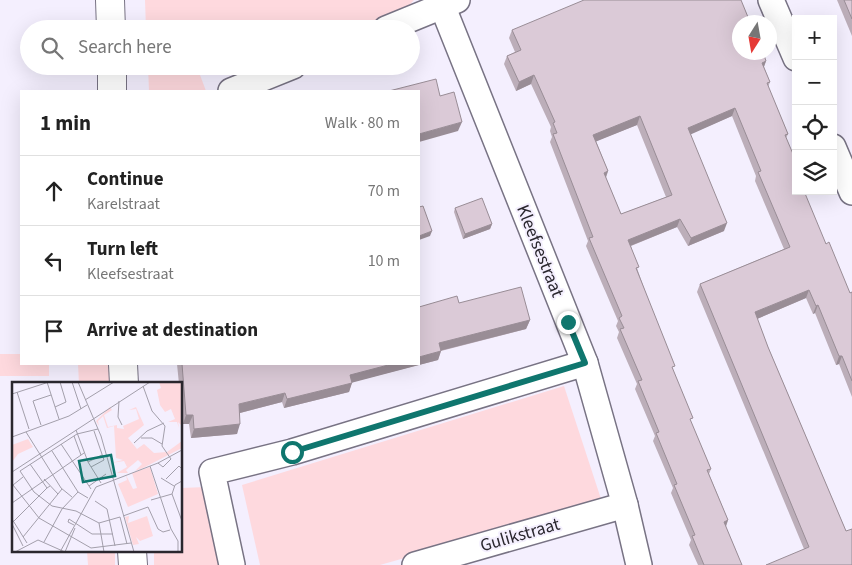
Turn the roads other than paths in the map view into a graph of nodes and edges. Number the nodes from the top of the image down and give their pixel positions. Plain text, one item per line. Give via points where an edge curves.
1 (110, 0) edge
2 (771, 0) edge
3 (446, 2) edge
4 (111, 20) edge
5 (406, 20) edge
6 (792, 49) edge
7 (112, 75) edge
8 (271, 75) edge
9 (112, 90) edge
10 (233, 90) edge
11 (834, 150) edge
12 (852, 192) edge
13 (585, 363) junction
14 (123, 365) edge
15 (124, 382) edge
16 (625, 505) junction
17 (132, 552) edge
18 (133, 565) edge
19 (232, 565) edge
20 (415, 565) edge
21 (639, 565) edge

1 - 4 street
2 - 6 street
3 - 5 street
3 - 13 street, Kleefsestraat
7 - 9 street
8 - 10 street
11 - 12 street
13 - 16 street, Kleefsestraat
13 - 19 street via 292,452 212,472
14 - 15 street
16 - 20 street, Gulikstraat
16 - 21 street, Kleefsestraat
17 - 18 street

